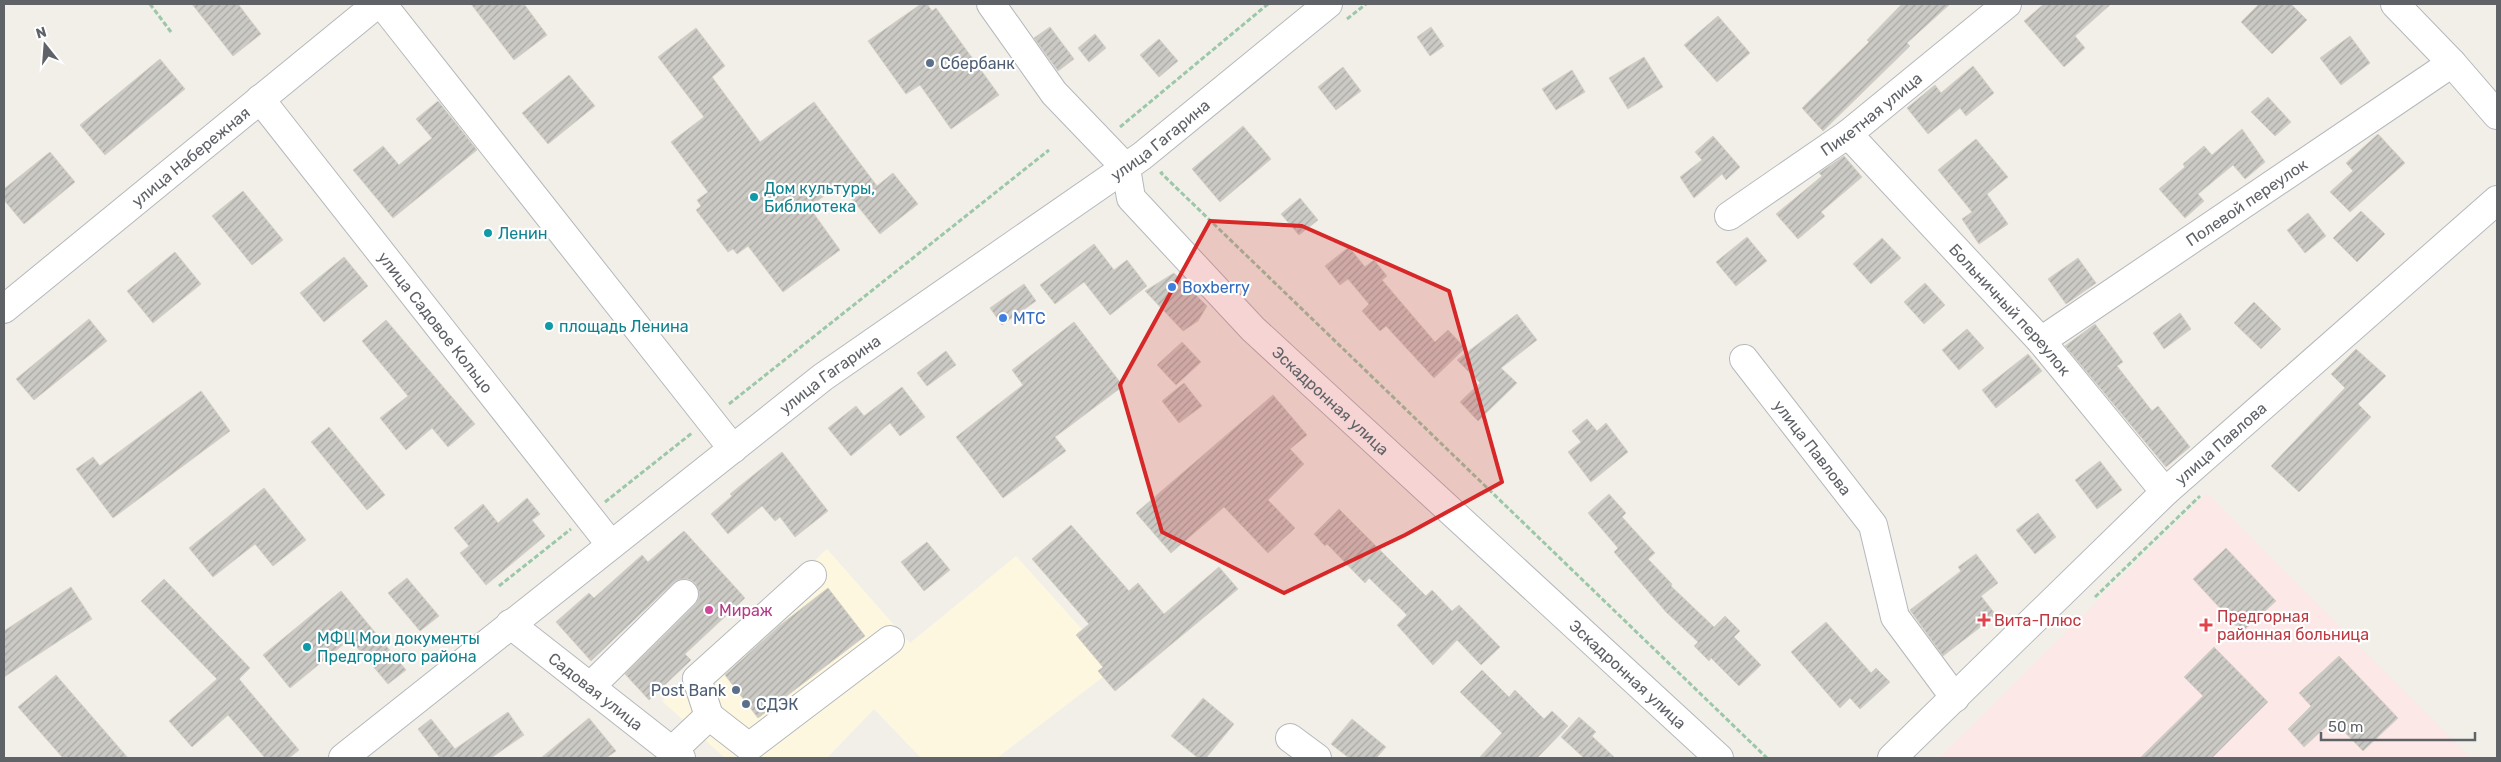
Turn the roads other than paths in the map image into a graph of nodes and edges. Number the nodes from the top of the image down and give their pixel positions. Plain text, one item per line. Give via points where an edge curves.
1 (377, 4) edge
2 (382, 4) edge
3 (991, 4) edge
4 (1328, 4) edge
5 (2007, 4) edge
6 (2395, 4) edge
7 (2452, 63) junction
8 (260, 99) junction
9 (2497, 114) edge
10 (1848, 134) junction
11 (1126, 168) junction
12 (2497, 200) edge
13 (1729, 216) dead end
14 (4, 310) edge
15 (2041, 341) junction
16 (1744, 359) dead end
17 (733, 449) junction
18 (2165, 492) junction
19 (611, 544) junction
20 (812, 575) dead end
21 (684, 594) dead end
22 (510, 624) junction
23 (890, 640) dead end
24 (590, 687) junction
25 (1955, 698) junction
26 (709, 716) junction
27 (1290, 738) dead end
28 (677, 755) edge
29 (343, 758) edge
30 (1317, 758) edge
31 (1719, 758) edge
32 (1892, 758) edge

1 - 8 street, улица Набережная
2 - 17 street
3 - 11 street via 1054,93
4 - 11 street, улица Гагарина
5 - 10 street, Пикетная улица
6 - 7 street
7 - 9 street
7 - 15 street, Полевой переулок
8 - 14 street, улица Набережная
8 - 19 street, улица Садовое Кольцо
10 - 13 street, Пикетная улица
10 - 15 street, Больничный переулок
11 - 17 street, улица Гагарина via 823,377
11 - 31 street, Эскадронная улица via 1130,198 1253,329
12 - 18 street, улица Павлова
15 - 18 street, Больничный переулок
16 - 25 street, улица Павлова via 1873,525 1895,617
17 - 19 street, улица Гагарина
18 - 25 street, улица Павлова
19 - 22 street, улица Гагарина
20 - 26 street via 697,678
21 - 24 street
22 - 24 street, Садовая улица
22 - 29 street, улица Гагарина
23 - 26 street via 749,748
24 - 28 street, Садовая улица
25 - 32 street, улица Павлова
26 - 28 street
27 - 30 street

